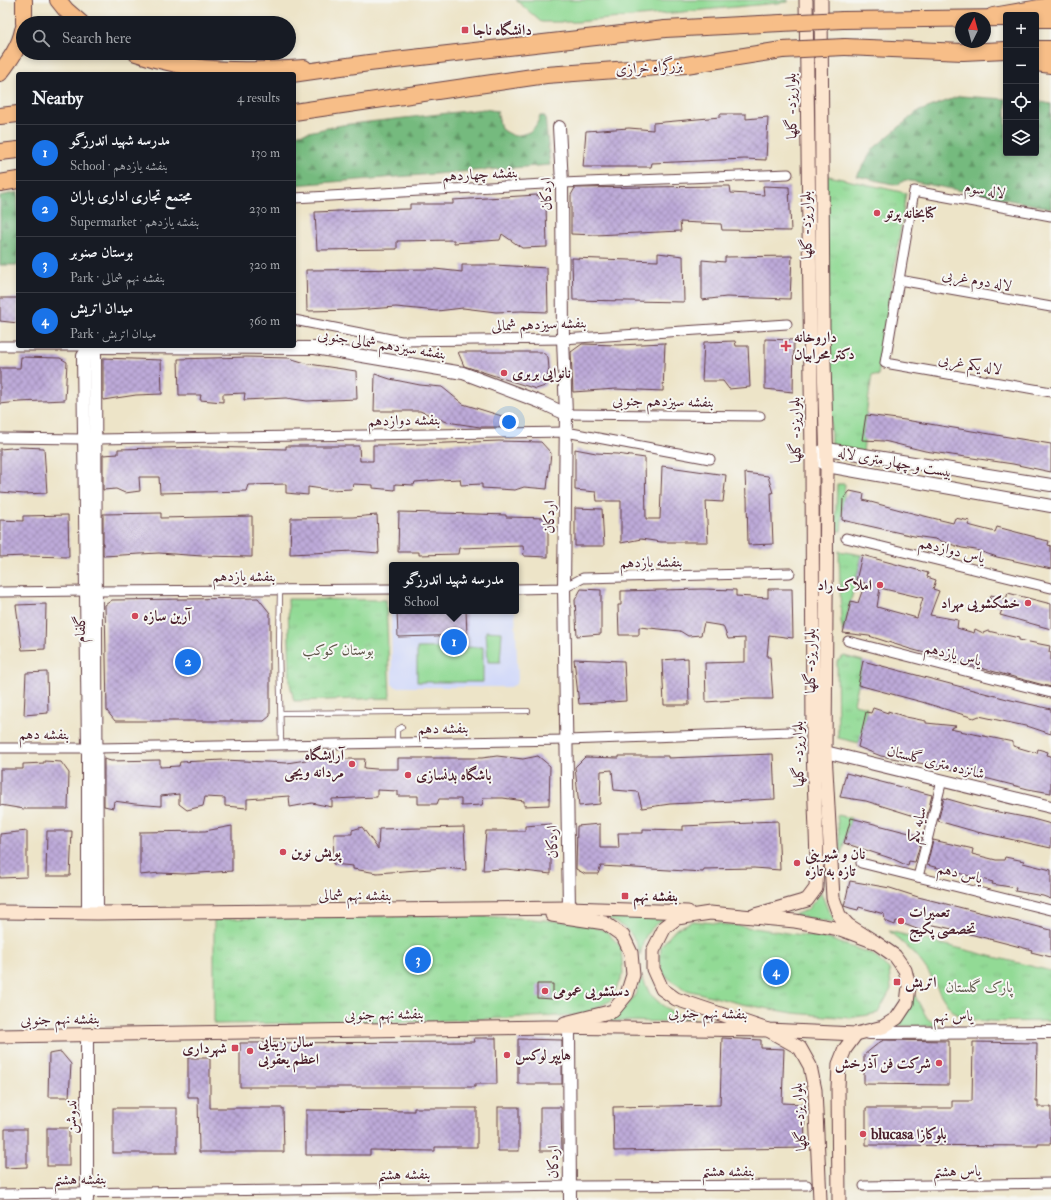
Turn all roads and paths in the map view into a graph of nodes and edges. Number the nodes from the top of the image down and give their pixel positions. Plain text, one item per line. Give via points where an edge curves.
1 (24, 0) edge
2 (58, 0) edge
3 (806, 0) edge
4 (820, 0) edge
5 (1051, 6) edge
6 (24, 16) edge
7 (73, 16) edge
8 (991, 16) edge
9 (991, 17) edge
10 (955, 18) edge
11 (1003, 18) edge
12 (1039, 19) edge
13 (1051, 19) edge
14 (1039, 49) edge
15 (1051, 49) edge
16 (16, 50) edge
17 (1003, 50) edge
18 (963, 52) junction
19 (1003, 58) edge
20 (155, 60) edge
21 (369, 63) junction
22 (1039, 63) edge
23 (1051, 65) edge
24 (0, 73) edge
25 (296, 73) edge
26 (296, 112) edge
27 (16, 114) edge
28 (0, 116) edge
29 (559, 127) dead end
30 (16, 150) edge
31 (0, 152) edge
32 (788, 174) dead end
33 (16, 180) edge
34 (0, 183) edge
35 (562, 183) junction
36 (296, 198) edge
37 (1051, 216) edge
38 (899, 280) junction
39 (1051, 307) edge
40 (296, 320) edge
41 (787, 324) dead end
42 (563, 339) junction
43 (0, 346) edge
44 (16, 346) edge
45 (87, 348) edge
46 (90, 348) edge
47 (243, 348) edge
48 (1051, 392) edge
49 (566, 414) junction
50 (760, 416) dead end
51 (566, 432) junction
52 (0, 438) edge
53 (83, 439) junction
54 (96, 439) junction
55 (827, 450) junction
56 (812, 456) junction
57 (710, 459) dead end
58 (827, 466) junction
59 (1051, 485) edge
60 (1051, 506) edge
61 (846, 538) dead end
62 (790, 573) dead end
63 (564, 588) junction
64 (1051, 588) edge
65 (389, 589) edge
66 (519, 589) edge
67 (280, 590) junction
68 (91, 591) junction
69 (0, 592) edge
70 (848, 641) dead end
71 (1051, 693) edge
72 (528, 711) dead end
73 (281, 713) junction
74 (402, 727) dead end
75 (790, 732) dead end
76 (567, 740) junction
77 (397, 743) junction
78 (281, 745) junction
79 (0, 748) edge
80 (92, 748) junction
81 (819, 751) junction
82 (942, 780) junction
83 (1051, 807) edge
84 (861, 863) dead end
85 (918, 877) junction
86 (569, 908) junction
87 (453, 910) junction
88 (1051, 910) edge
89 (0, 912) edge
90 (93, 913) junction
91 (710, 913) junction
92 (749, 917) junction
93 (875, 942) junction
94 (546, 1027) junction
95 (569, 1027) junction
96 (768, 1030) junction
97 (1051, 1032) edge
98 (856, 1034) junction
99 (86, 1035) junction
100 (0, 1036) edge
101 (1051, 1183) edge
102 (808, 1184) dead end
103 (570, 1186) junction
104 (864, 1186) dead end
105 (0, 1194) edge
106 (87, 1196) edge
107 (570, 1200) edge
108 (820, 1200) edge
109 (839, 1200) edge

1 - 6 highway
2 - 7 highway
3 - 56 main road, بلواریزد- گلها
4 - 55 main road, بلوار یزد- گلها via 823,329
5 - 8 highway
9 - 11 highway
10 - 21 highway, bridge via 843,20 665,29
12 - 13 highway
14 - 15 highway
16 - 24 highway
17 - 18 highway, بزرگراه خرازی
18 - 19 highway
18 - 26 highway, بزرگراه خرازی, bridge via 844,47 782,50 686,65 546,75
20 - 21 highway via 194,68 235,71
21 - 25 highway
22 - 23 highway
27 - 28 highway
29 - 35 street, اردکان
30 - 31 highway
32 - 35 street, بنفشه چهاردهم
33 - 34 highway
35 - 36 street, بنفشه چهاردهم
35 - 42 street, اردکان
37 - 38 street, لاله سوم via 914,191
38 - 39 street, لاله دوم غربی
38 - 48 street, لاله یکم غربی via 885,363
40 - 42 street, بنفشه سیزدهم شمالی via 400,341
41 - 42 street, بنفشه سیزدهم شمالی
42 - 49 street, اردکان
43 - 44 street
45 - 53 street, گلفام via 83,356
46 - 54 street, گلفام via 95,354
47 - 49 street, بنفشه سیزدهم شمالی جنوبی via 321,349 462,373
49 - 50 street, بنفشه سیزدهم جنوبی
49 - 51 street, اردکان
51 - 54 street, بنفشه دوازدهم
51 - 57 street, بنفشه دوازدهم
51 - 63 street, اردکان
52 - 53 street
53 - 54 street
53 - 68 street, گلفام
54 - 68 street, گلفام
55 - 56 street, بیست و چهار متری لاله
55 - 58 main road, بلوار یزد- گلها
55 - 59 street, بیست و چهار متری لاله
56 - 58 street, بیست و چهار متری لاله
56 - 81 main road, بلواریزد- گلها
58 - 60 street, بیست و چهار متری لاله
58 - 81 main road, بلوار یزد-گلها
61 - 64 street, یاس دوازدهم
62 - 63 street, بنفشه یازدهم via 583,578
63 - 66 street, بنفشه یازدهم
63 - 76 street, اردکان
65 - 67 street, بنفشه یازدهم
67 - 68 street, بنفشه یازدهم
67 - 73 lane
68 - 69 street, بنفشه یازدهم
68 - 80 street, گلفام
70 - 71 street, یاس یازدهم
72 - 73 lane
73 - 78 lane
74 - 77 lane via 398,730
75 - 76 street, بنفشه دهم
76 - 77 street, بنفشه دهم
76 - 86 street, اردکان
77 - 78 street, بنفشه دهم
78 - 80 street, بنفشه دهم
79 - 80 street, بنفشه دهم
80 - 90 street, گلفام
81 - 82 street, شانزده متری گلستان
81 - 92 main road, بلواریزد- گلها via 816,888 807,900
81 - 93 main road, بلوار یزد-گلها via 831,855 833,898 839,915 848,925
82 - 83 street, شانزده متری گلستان
82 - 85 street, سایه یکم
84 - 85 street, یاس دهم
85 - 88 street, یاس دهم
86 - 87 main road, بنفشه نهم شمالی
86 - 91 main road, بنفشه نهم شمالی
87 - 90 main road, بنفشه نهم شمالی
87 - 94 main road via 577,918 605,923 623,936 631,953 633,975 627,994 613,1011
89 - 90 main road, بنفشه نهم شمالی
91 - 92 main road
91 - 96 main road via 677,918 665,927 653,951 653,969 662,989 676,999
92 - 93 main road via 795,921 840,929
93 - 98 main road via 895,956 905,970 909,986 906,1003 897,1018 882,1027
94 - 95 main road, بنفشه نهم جنوبی
94 - 99 main road, بنفشه نهم جنوبی
95 - 96 main road, بنفشه نهم جنوبی
95 - 103 street, اردکان
96 - 98 main road
96 - 108 main road, بلوار یزد- گلها via 800,1048 810,1066 815,1090
97 - 98 street, یاس نهم
98 - 109 main road via 845,1049 839,1064
99 - 100 main road, بنفشه نهم جنوبی
99 - 106 street, ندوشن
101 - 104 street, یاس هشتم
102 - 103 street, بنفشه هشتم
103 - 106 street, بنفشه هشتم
103 - 107 street, اردکان
105 - 106 street, بنفشه هشتم

